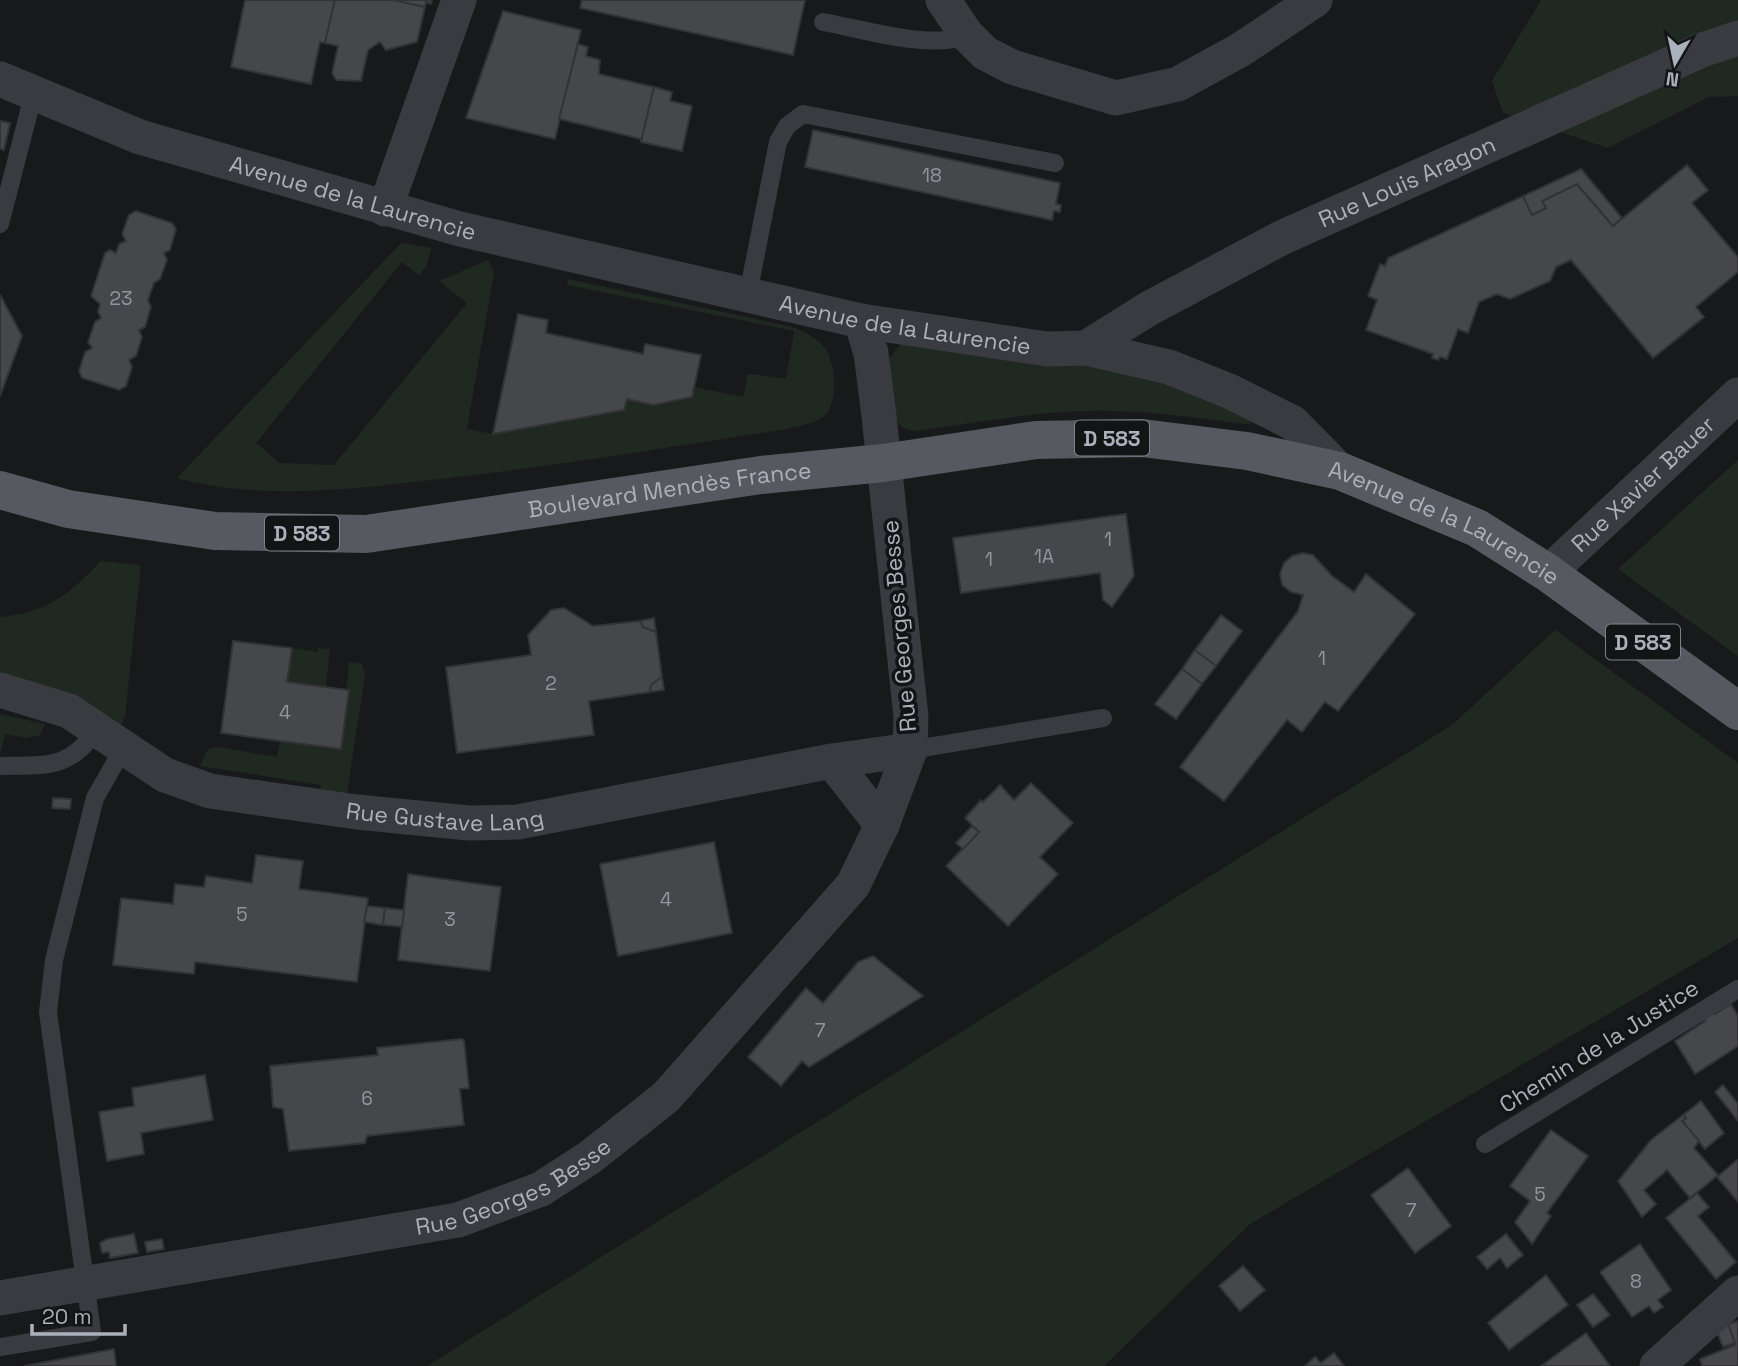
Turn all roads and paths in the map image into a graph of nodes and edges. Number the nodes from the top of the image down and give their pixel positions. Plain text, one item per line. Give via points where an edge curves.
1 (459, 0) edge
2 (943, 0) edge
3 (1315, 0) edge
4 (823, 22) dead end
5 (966, 34) junction
6 (1738, 38) edge
7 (0, 79) edge
8 (34, 92) junction
9 (1055, 163) dead end
10 (385, 209) junction
11 (0, 224) edge
12 (748, 294) junction
13 (862, 321) junction
14 (1086, 348) junction
15 (1738, 395) edge
16 (883, 463) junction
17 (1340, 471) junction
18 (0, 490) edge
19 (1548, 573) junction
20 (0, 690) edge
21 (1738, 711) edge
22 (1104, 718) dead end
23 (111, 738) junction
24 (910, 750) junction
25 (832, 761) junction
26 (0, 766) edge
27 (882, 825) junction
28 (1738, 989) edge
29 (1485, 1144) dead end
30 (85, 1283) junction
31 (1738, 1293) edge
32 (0, 1298) edge
33 (0, 1347) edge
34 (1657, 1366) edge

1 - 10 street
2 - 5 street
3 - 5 street via 1178,84 1116,98 1012,67 985,53
4 - 5 lane via 921,40 956,41
6 - 14 street, Rue Louis Aragon via 1281,238 1148,309
7 - 8 street, Avenue de la Laurencie
8 - 10 street, Avenue de la Laurencie via 140,137
8 - 11 lane
9 - 12 lane via 803,114 787,126 778,142
10 - 12 street, Avenue de la Laurencie
12 - 13 street, Avenue de la Laurencie
13 - 14 street, Avenue de la Laurencie via 1047,349
13 - 16 street, Rue Georges Besse via 871,353
14 - 17 street, Avenue de la Laurencie via 1169,367 1229,391 1293,424
15 - 19 street, Rue Xavier Bauer
16 - 17 main road, Boulevard Mendès France / D 583 via 1036,440 1142,438 1247,451
16 - 18 main road, Boulevard Mendès France / D 583 via 761,475 366,534 215,531 68,509
16 - 24 street, Rue Georges Besse via 911,717
17 - 19 main road, Avenue de la Laurencie / D 583 via 1477,528
19 - 21 main road, Avenue de la Laurencie / D 583
20 - 23 street, Rue Gustave Lang via 69,711
22 - 24 lane
23 - 25 street, Rue Gustave Lang via 165,775 210,791 469,823 518,822
23 - 26 lane via 64,761
23 - 30 lane via 54,960 48,1012
24 - 25 street, Rue Gustave Lang
24 - 27 street, Rue Georges Besse
25 - 27 street
27 - 30 street, Rue Georges Besse via 853,885 666,1097 541,1189 458,1220
28 - 29 lane, Chemin de la Justice
30 - 32 street, Rue Georges Besse
30 - 33 lane via 92,1332
31 - 34 street

